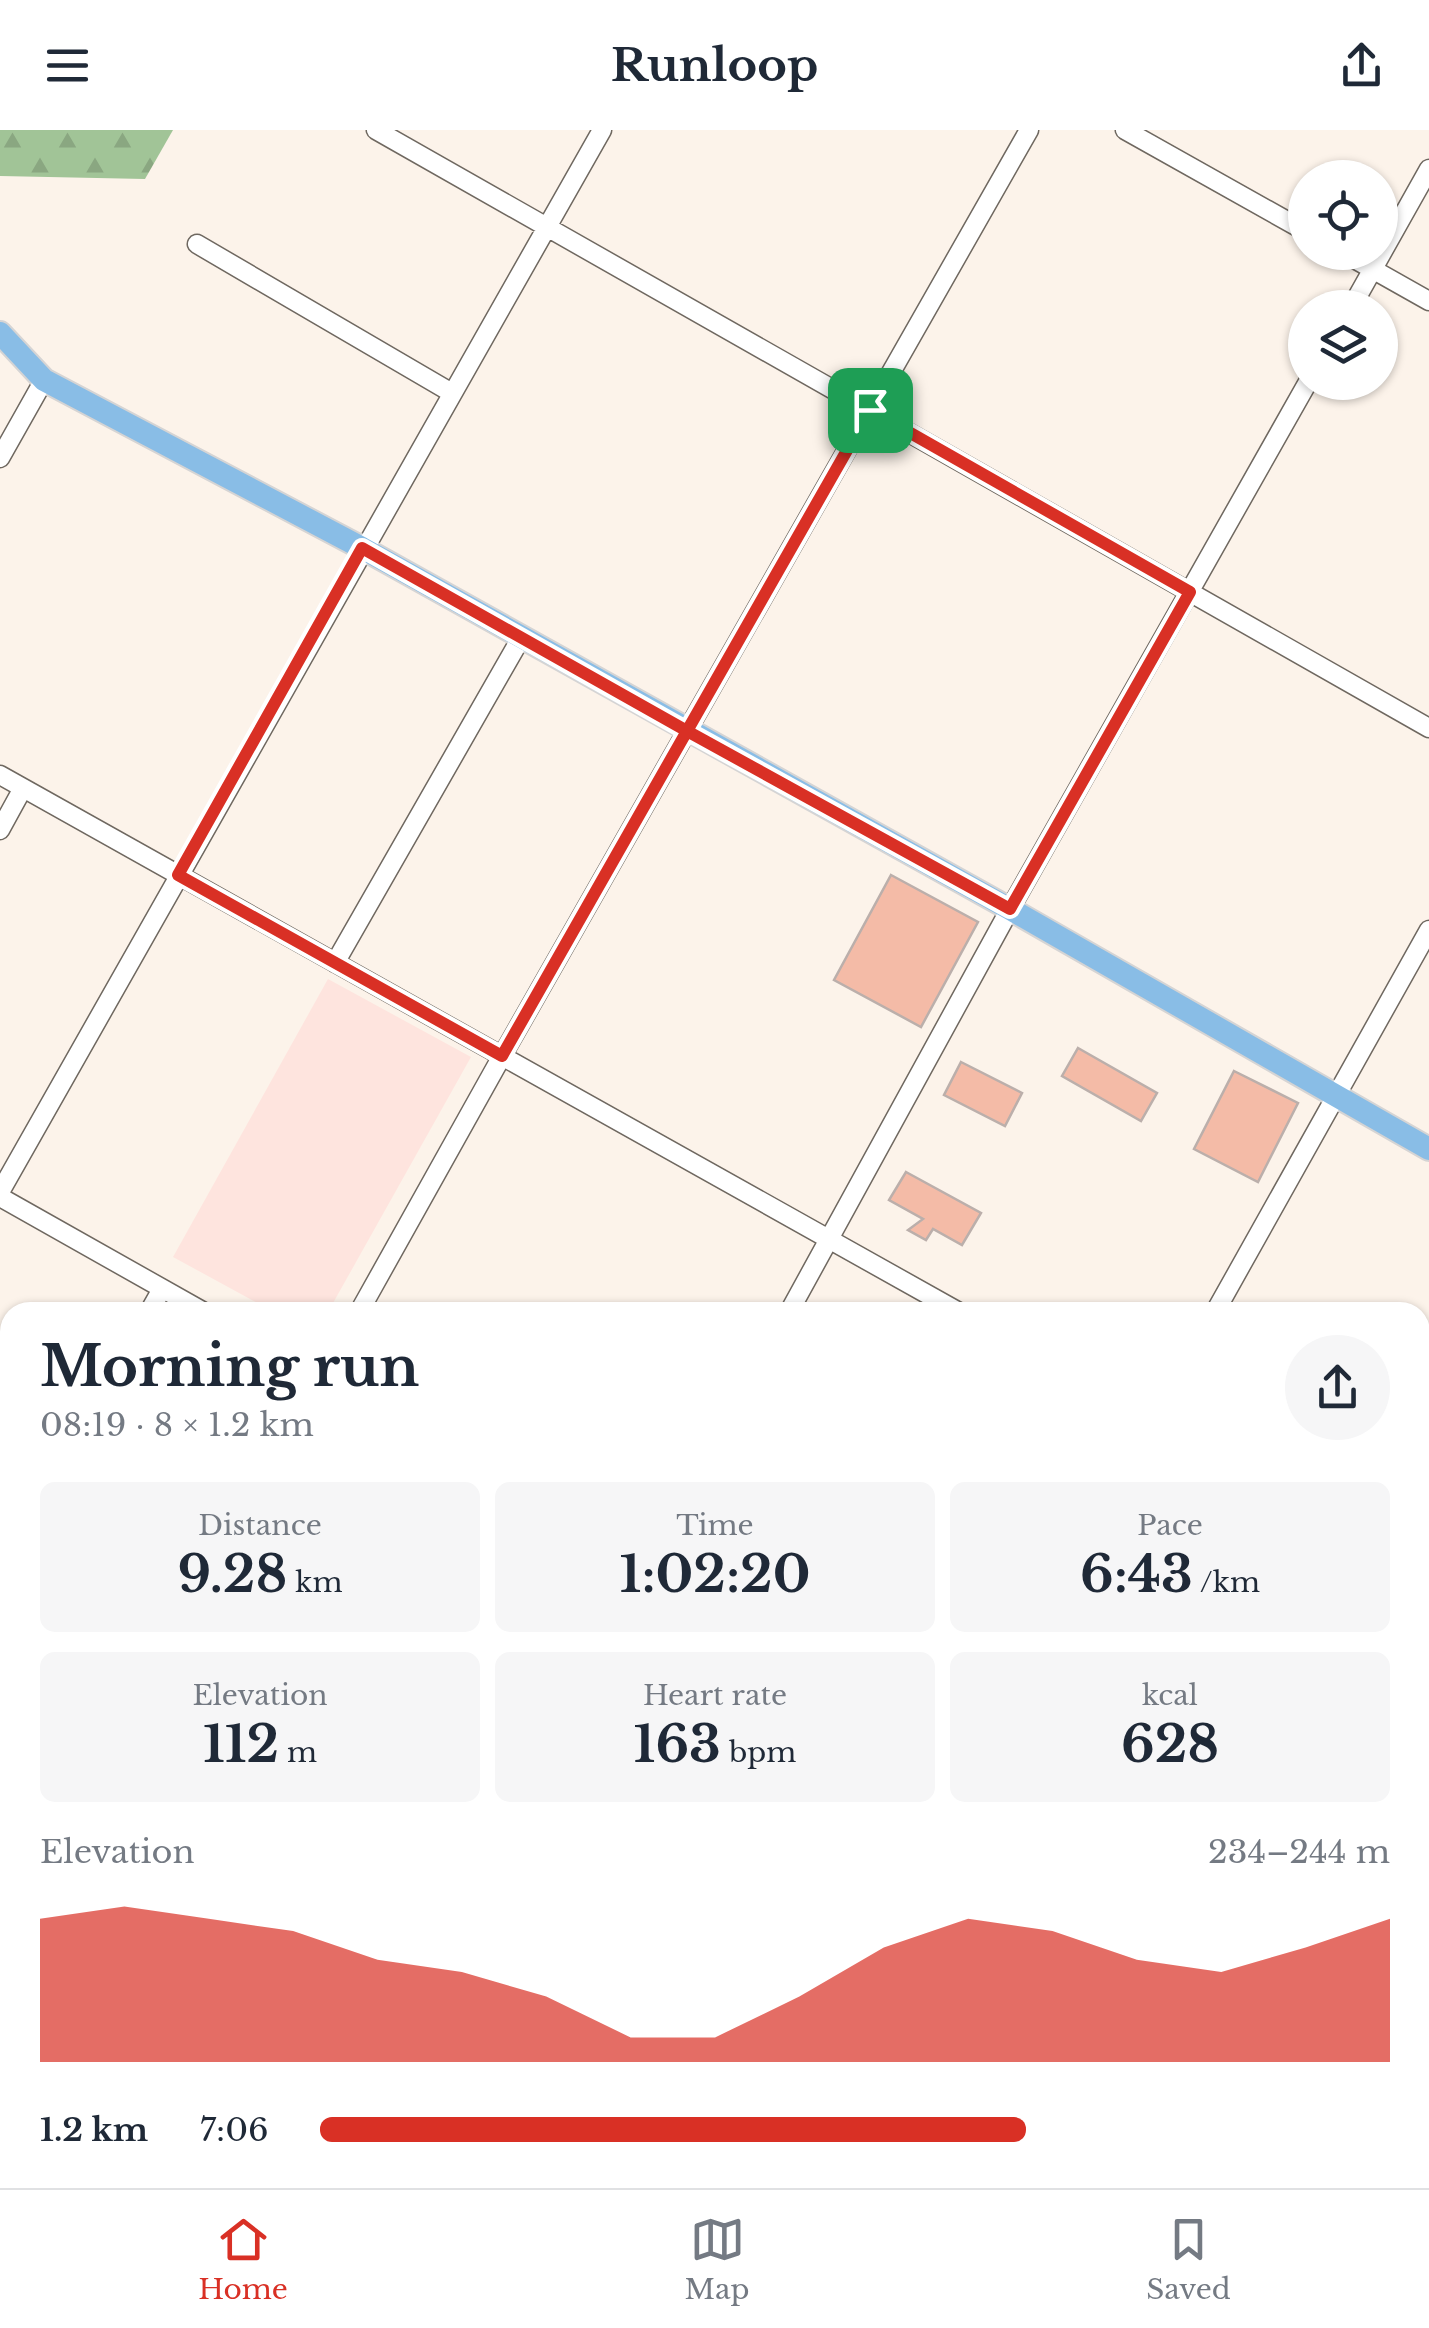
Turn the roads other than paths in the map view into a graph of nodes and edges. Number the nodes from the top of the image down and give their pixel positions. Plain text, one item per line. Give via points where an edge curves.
1 (376, 130) edge
2 (602, 130) edge
3 (1029, 130) edge
4 (1125, 130) edge
5 (1429, 169) edge
6 (1288, 221) edge
7 (1398, 224) edge
8 (546, 227) junction
9 (197, 244) dead end
10 (1372, 270) joint
11 (1361, 290) edge
12 (1429, 301) edge
13 (0, 333) edge
14 (44, 380) junction
15 (452, 392) junction
16 (1298, 400) edge
17 (870, 410) junction
18 (0, 458) edge
19 (362, 548) junction
20 (1190, 592) junction
21 (521, 638) junction
22 (1429, 728) edge
23 (687, 731) junction
24 (0, 776) edge
25 (24, 788) junction
26 (0, 830) edge
27 (178, 875) junction
28 (1010, 909) junction
29 (1429, 930) edge
30 (335, 963) junction
31 (502, 1056) junction
32 (1336, 1096) junction
33 (1429, 1149) edge
34 (0, 1194) edge
35 (830, 1240) junction
36 (162, 1289) junction
37 (155, 1302) edge
38 (186, 1302) edge
39 (365, 1302) edge
40 (796, 1302) edge
41 (941, 1302) edge
42 (1221, 1302) edge

1 - 8 street
2 - 8 street
3 - 17 street
4 - 6 street
5 - 7 street
8 - 15 street
8 - 17 street
9 - 15 street
10 - 11 street
10 - 12 street
13 - 14 main road
14 - 18 street
14 - 19 main road
15 - 19 street
16 - 20 street
17 - 20 street
17 - 23 street
19 - 21 main road
19 - 27 street
20 - 22 street
20 - 28 street
21 - 23 main road
21 - 30 street
23 - 28 main road
23 - 31 street
24 - 25 street
25 - 26 street
25 - 27 street
27 - 30 street
27 - 34 street
28 - 32 main road
28 - 35 street
29 - 32 street
30 - 31 street
31 - 35 street
31 - 39 street
32 - 33 main road
32 - 42 street
34 - 36 street
35 - 40 street
35 - 41 street
36 - 37 street
36 - 38 street

